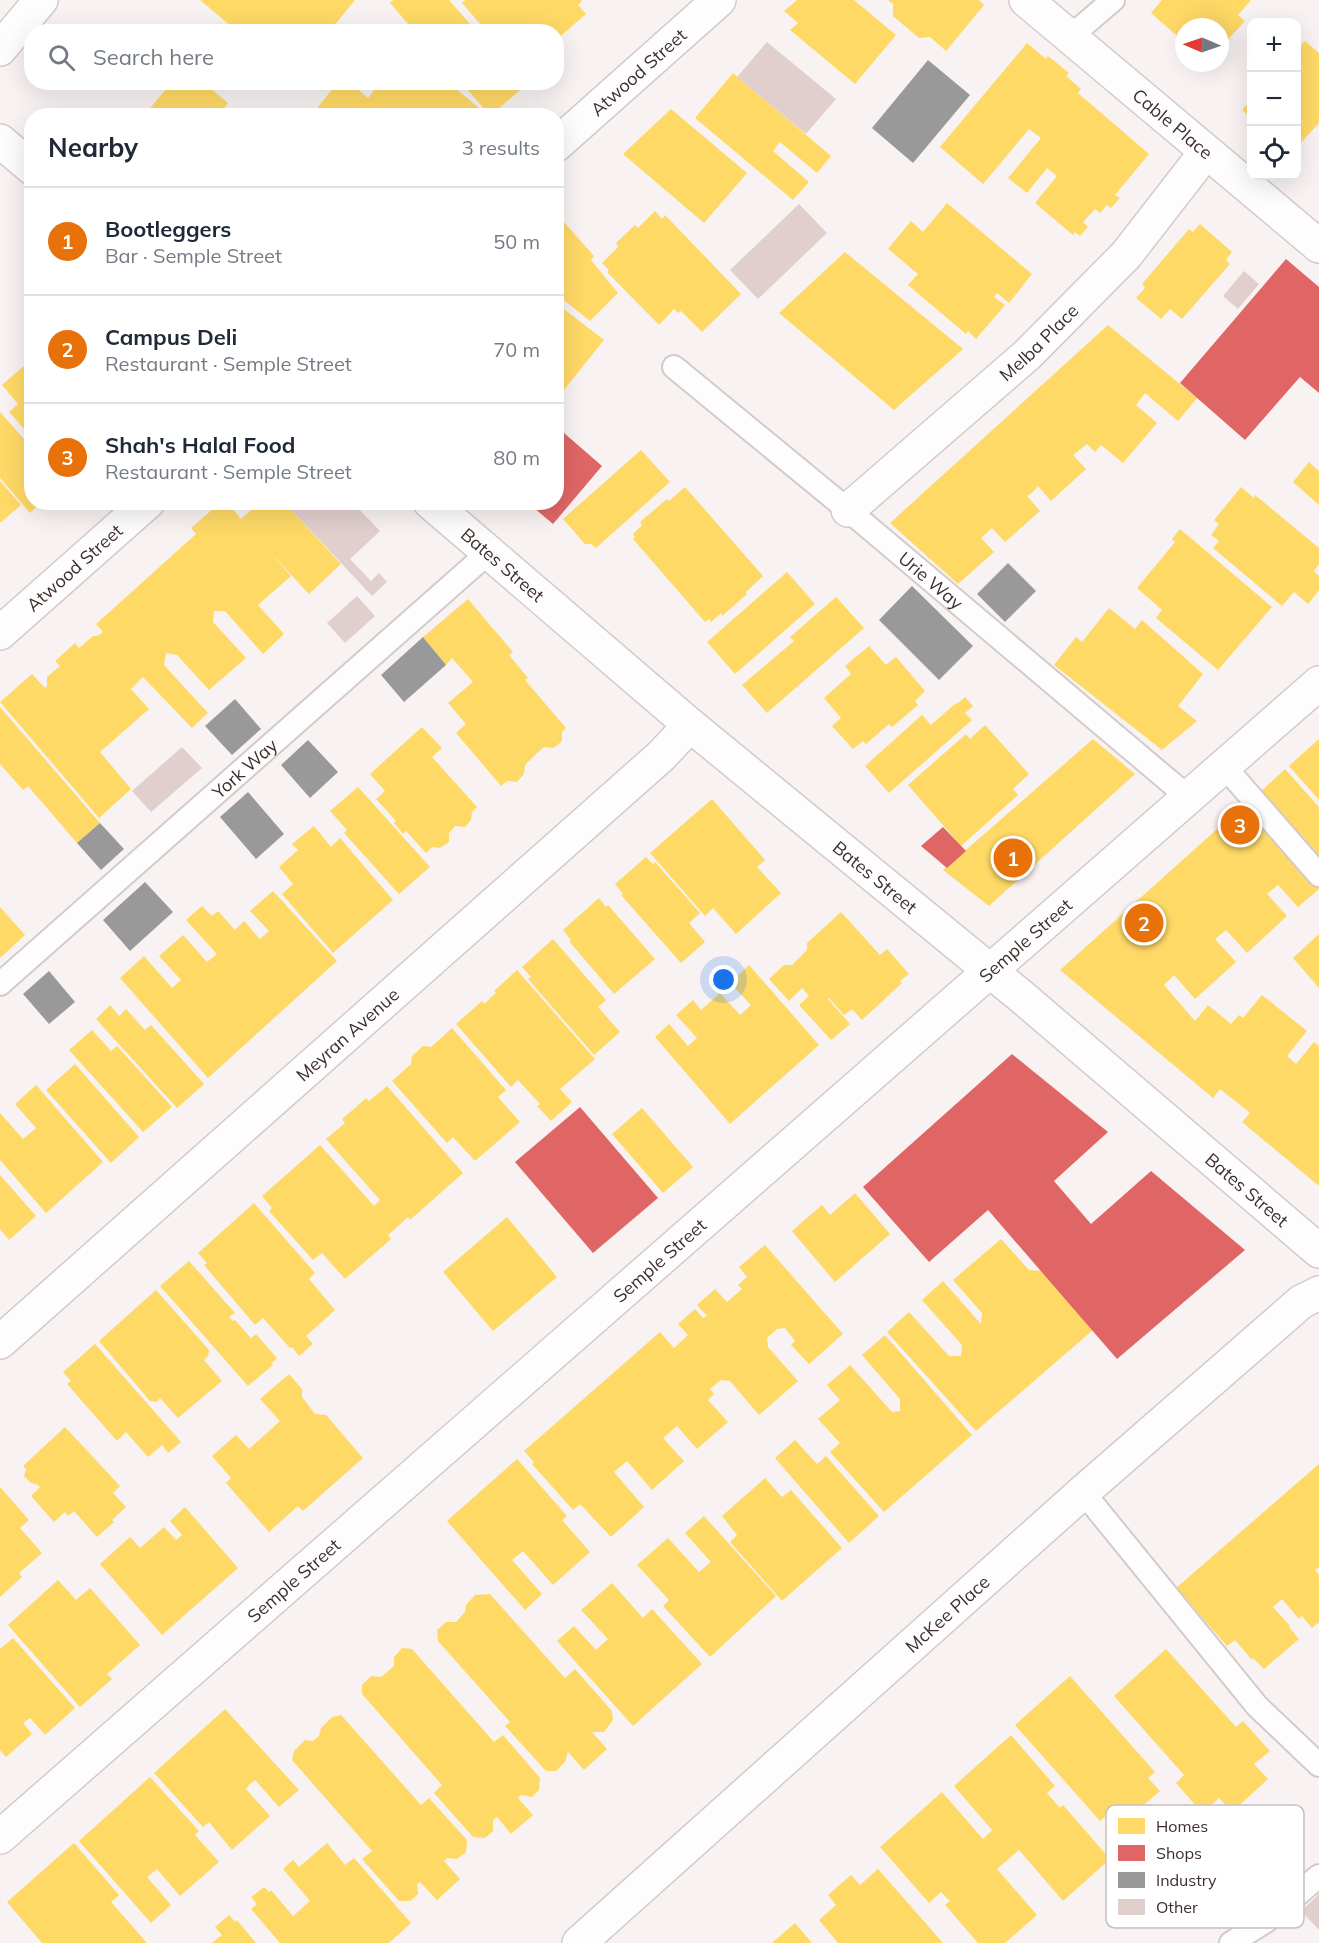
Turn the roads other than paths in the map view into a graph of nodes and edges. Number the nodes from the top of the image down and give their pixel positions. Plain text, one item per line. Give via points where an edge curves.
1 (41, 0) edge
2 (719, 0) edge
3 (1026, 0) edge
4 (1113, 0) edge
5 (1070, 37) junction
6 (0, 49) edge
7 (564, 138) edge
8 (0, 141) edge
9 (1206, 152) junction
10 (24, 161) edge
11 (1319, 246) edge
12 (674, 367) dead end
13 (139, 510) edge
14 (439, 510) edge
15 (848, 510) junction
16 (488, 553) junction
17 (0, 633) edge
18 (1319, 683) edge
19 (690, 725) junction
20 (1224, 766) junction
21 (1188, 797) junction
22 (1319, 875) edge
23 (989, 970) junction
24 (0, 984) edge
25 (1319, 1251) edge
26 (1319, 1293) edge
27 (0, 1342) edge
28 (1083, 1492) junction
29 (1319, 1765) edge
30 (0, 1837) edge
31 (1319, 1876) edge
32 (1304, 1889) edge
33 (1255, 1928) edge
34 (579, 1943) edge
35 (1231, 1943) edge

1 - 6 street
2 - 7 street, Atwood Street
3 - 5 street, Cable Place
4 - 5 lane
5 - 9 street, Cable Place
8 - 10 street
9 - 11 street, Cable Place
9 - 15 street, Melba Place via 1126,255 1027,355
12 - 15 lane, Urie Way
13 - 17 street, Atwood Street
14 - 16 street, Bates Street
15 - 21 lane, Urie Way
16 - 19 street, Bates Street
16 - 24 lane, York Way
18 - 20 street, Semple Street
19 - 23 street, Bates Street
19 - 27 street, Meyran Avenue via 661,756
20 - 21 street, Semple Street
20 - 22 lane
21 - 23 street, Semple Street
23 - 25 street, Bates Street
23 - 30 street, Semple Street
26 - 28 street, McKee Place via 1301,1302
28 - 29 lane via 1257,1706
28 - 34 street, McKee Place
31 - 32 lane
33 - 35 lane

